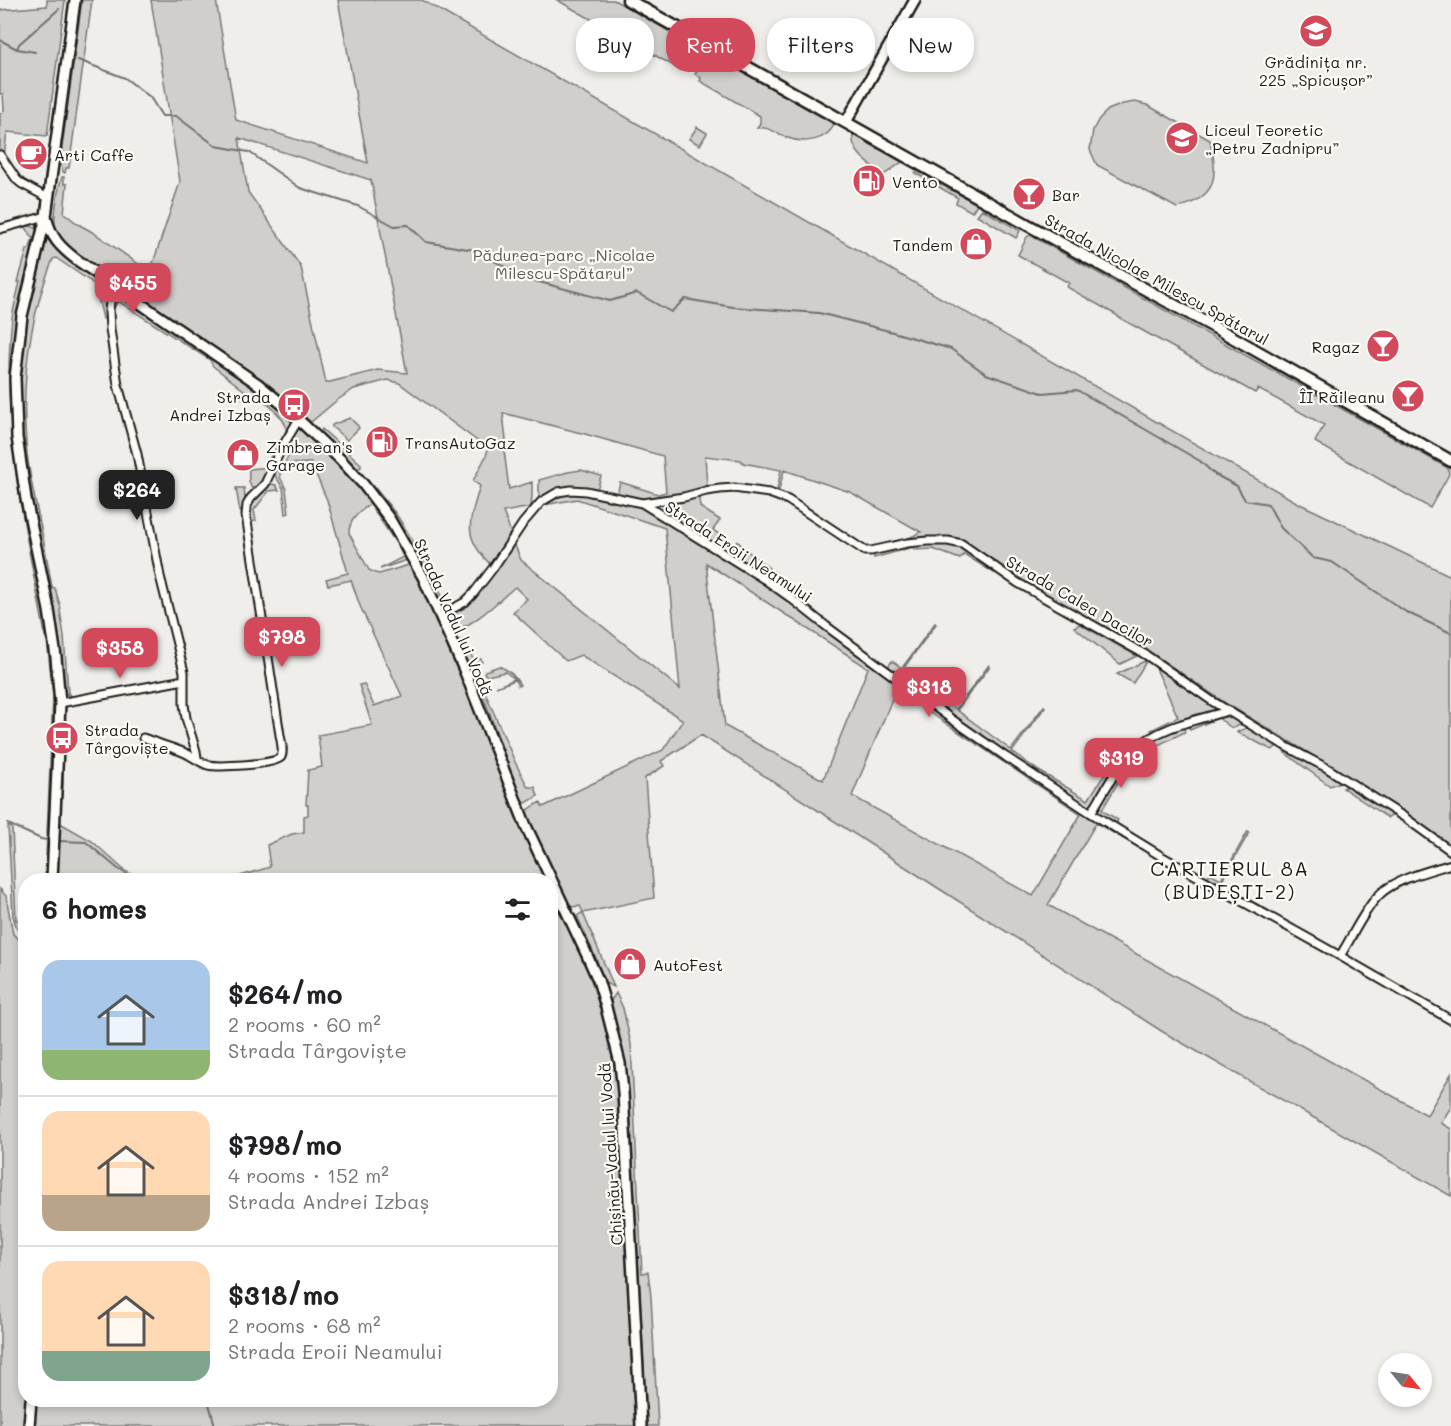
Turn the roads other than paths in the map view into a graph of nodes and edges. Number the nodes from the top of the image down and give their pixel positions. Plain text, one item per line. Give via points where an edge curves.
1 (75, 0) edge
2 (628, 0) edge
3 (915, 0) edge
4 (846, 122) junction
5 (0, 154) edge
6 (48, 198) junction
7 (46, 216) junction
8 (0, 229) edge
9 (112, 284) junction
10 (299, 419) junction
11 (1451, 461) edge
12 (642, 503) junction
13 (441, 615) junction
14 (184, 680) junction
15 (60, 703) junction
16 (1228, 711) junction
17 (143, 738) dead end
18 (196, 758) junction
19 (1091, 813) junction
20 (526, 826) joint
21 (1451, 851) edge
22 (1451, 864) edge
23 (52, 873) edge
24 (548, 873) edge
25 (558, 893) edge
26 (1340, 956) junction
27 (1451, 1020) edge
28 (31, 1407) edge
29 (30, 1426) edge
30 (640, 1426) edge

1 - 6 main road, Strada Vadul lui Vodă
2 - 4 main road, Strada Nicolae Milescu Spătarul
3 - 4 main road
4 - 11 main road, Strada Nicolae Milescu Spătarul
5 - 6 street via 17,180
6 - 7 main road, Strada Vadul lui Vodă
7 - 8 street
7 - 9 main road, Strada Vadul lui Vodă via 54,239 63,249
7 - 15 main road, Strada Vadul lui Vodă via 22,316 15,378 16,414
9 - 10 main road, Strada Vadul lui Vodă via 258,384
9 - 14 street via 110,320 118,385 137,454
10 - 13 main road, Strada Vadul lui Vodă via 379,504 415,560
10 - 18 street via 265,484 247,505 246,515 282,753 275,761 223,766 208,765
12 - 13 street, Strada Eroii Neamului via 586,491 558,492 541,502 473,594
12 - 16 street, Strada Calea Dacilor via 734,488 783,497 865,551 928,541 962,544 1018,584 1146,655
12 - 19 street, Strada Eroii Neamului via 764,579 950,718
13 - 20 main road, Strada Vadul lui Vodă
14 - 15 street
14 - 18 street via 186,718
15 - 23 main road, Strada Vadul lui Vodă
16 - 19 street via 1166,730 1141,744 1121,765
16 - 21 street, Strada Calea Dacilor via 1335,773
17 - 18 street
19 - 26 street, Strada Eroii Neamului
20 - 24 main road, Chișinău-Vadul lui Vodă
22 - 26 street via 1408,878 1379,894
25 - 30 main road, Chișinău-Vadul lui Vodă via 598,980 620,1063
26 - 27 street, Strada Eroii Neamului
28 - 29 main road

